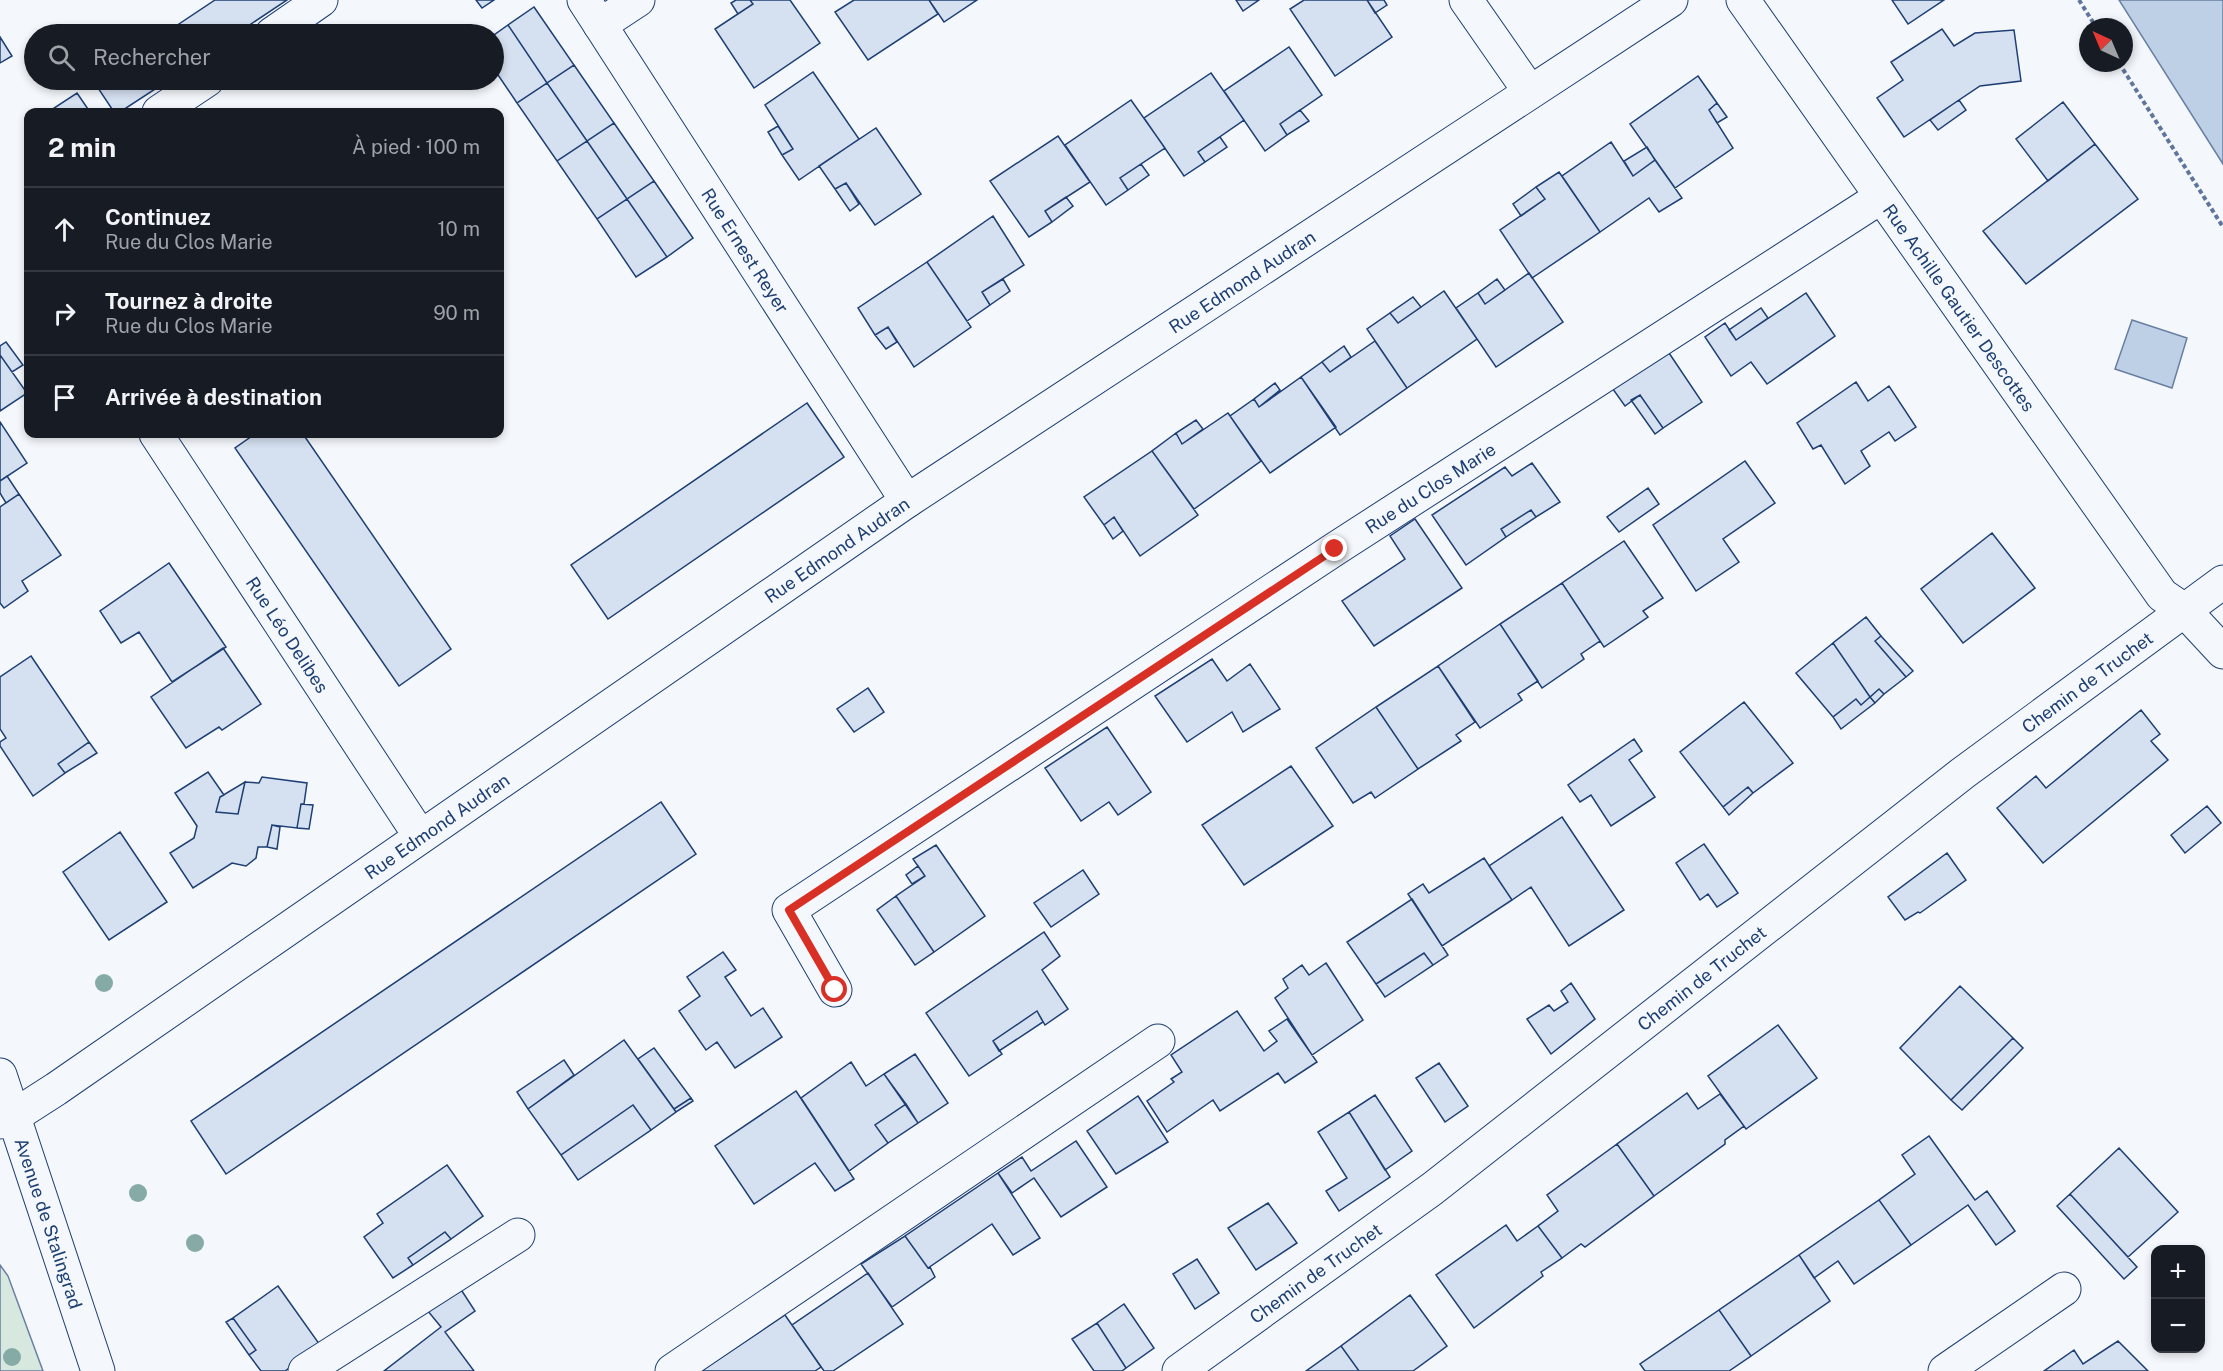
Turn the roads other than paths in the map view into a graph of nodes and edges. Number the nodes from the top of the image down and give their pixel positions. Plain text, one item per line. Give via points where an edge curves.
1 (321, 0) edge
2 (638, 0) edge
3 (1466, 0) edge
4 (1671, 0) edge
5 (1743, 0) edge
6 (592, 13) edge
7 (286, 24) edge
8 (192, 90) edge
9 (1530, 92) junction
10 (165, 108) edge
11 (1881, 197) junction
12 (159, 438) edge
13 (907, 501) junction
14 (2223, 582) edge
15 (2184, 610) junction
16 (2223, 652) edge
17 (420, 836) junction
18 (835, 990) dead end
19 (1158, 1041) dead end
20 (0, 1075) edge
21 (7, 1119) edge
22 (518, 1235) dead end
23 (2064, 1289) dead end
24 (98, 1371) edge
25 (305, 1371) edge
26 (672, 1371) edge
27 (1179, 1371) edge
28 (1945, 1371) edge

1 - 7 street
2 - 6 street
3 - 9 street
4 - 9 street, Rue Edmond Audran
5 - 11 street, Rue Achille Gautier Descottes
6 - 13 street, Rue Ernest Reyer
8 - 10 street
9 - 13 street, Rue Edmond Audran
11 - 15 street, Rue Achille Gautier Descottes via 2162,595
11 - 18 street, Rue du Clos Marie via 1335,549 789,910
12 - 17 street, Rue Léo Delibes
13 - 17 street, Rue Edmond Audran
14 - 15 street, Chemin de Truchet
15 - 16 street, Rue Achille Gautier Descottes
15 - 27 street, Chemin de Truchet via 1964,773 1432,1189
17 - 21 street, Rue Edmond Audran
19 - 26 street
20 - 21 street, Avenue de Stalingrad
21 - 24 street, Avenue de Stalingrad
22 - 25 street
23 - 28 street

